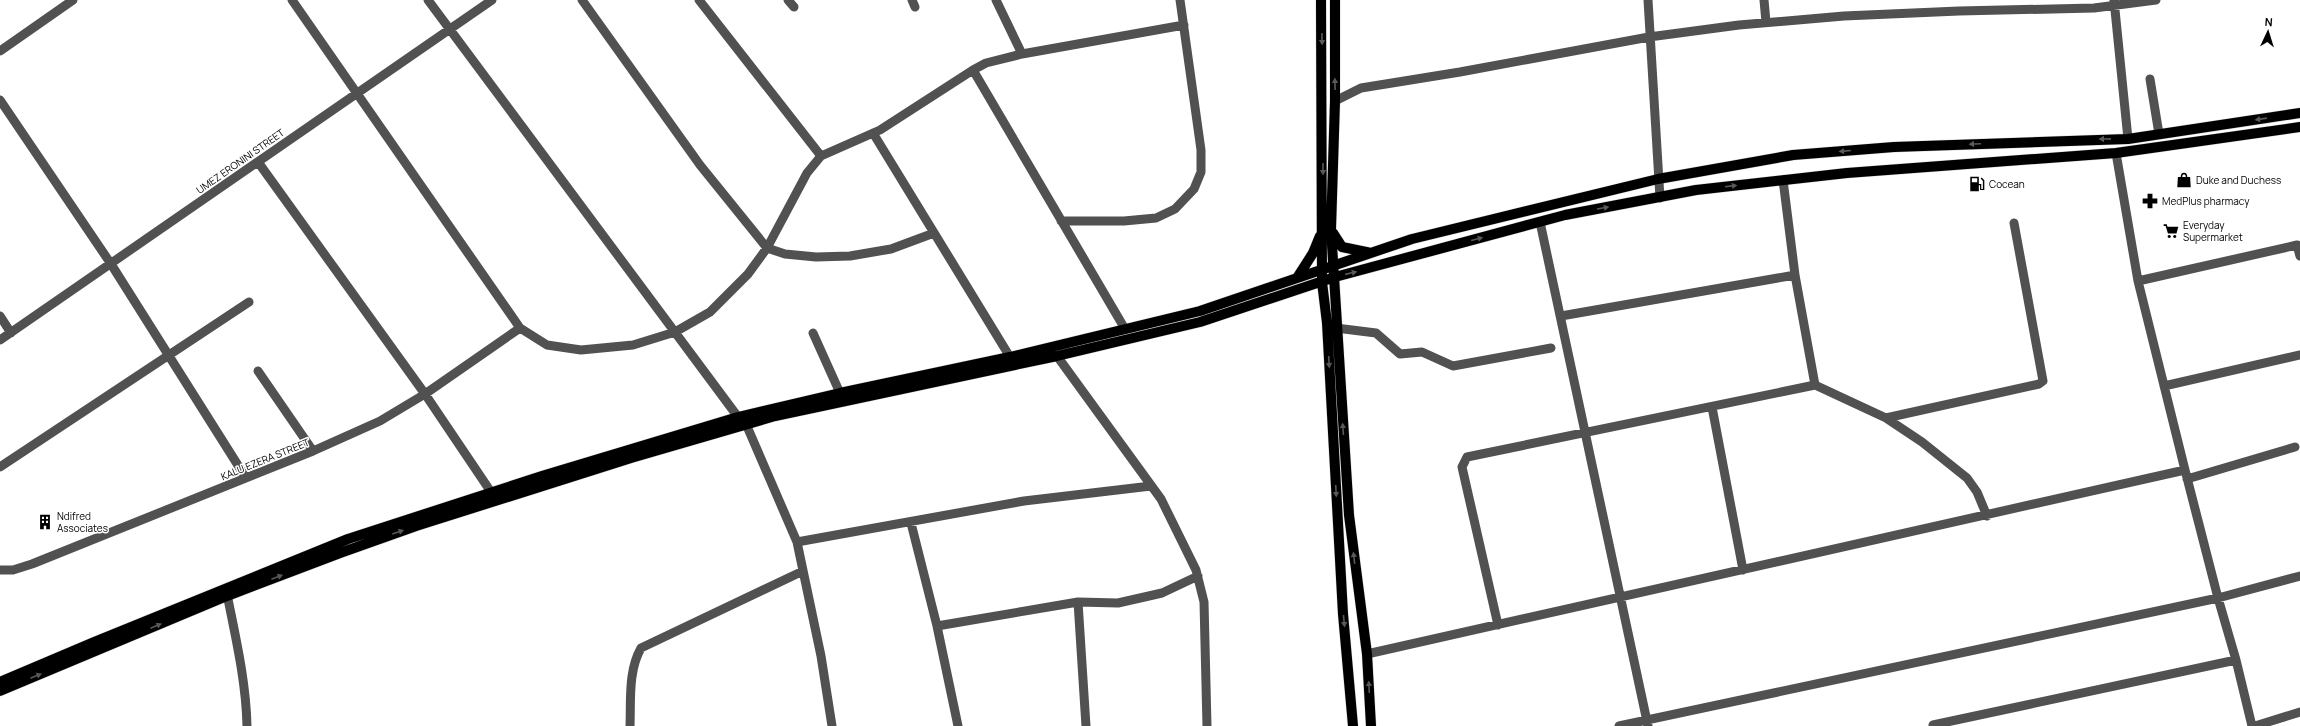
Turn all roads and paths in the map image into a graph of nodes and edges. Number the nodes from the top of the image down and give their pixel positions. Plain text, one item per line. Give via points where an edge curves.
1 (73, 0) edge
2 (292, 0) edge
3 (428, 0) edge
4 (492, 0) edge
5 (582, 0) edge
6 (699, 0) edge
7 (996, 0) edge
8 (1180, 0) edge
9 (1321, 0) edge
10 (1335, 0) edge
11 (1648, 0) edge
12 (1764, 0) edge
13 (2013, 0) edge
14 (2156, 0) edge
15 (2114, 2) edge
16 (2013, 10) junction
17 (1766, 22) junction
18 (1184, 25) junction
19 (448, 30) junction
20 (1649, 36) junction
21 (0, 52) edge
22 (1022, 54) junction
23 (973, 70) junction
24 (2150, 79) dead end
25 (357, 93) junction
26 (0, 100) edge
27 (1335, 101) junction
28 (2300, 113) edge
29 (2300, 127) edge
30 (873, 133) junction
31 (2159, 134) junction
32 (2128, 139) junction
33 (2012, 143) junction
34 (2116, 153) junction
35 (821, 156) junction
36 (2014, 161) junction
37 (258, 162) junction
38 (1658, 179) junction
39 (1784, 180) junction
40 (1660, 198) junction
41 (1061, 221) junction
42 (1540, 222) junction
43 (2014, 223) dead end
44 (1327, 229) junction
45 (934, 233) junction
46 (767, 248) junction
47 (1371, 253) junction
48 (2300, 256) edge
49 (110, 264) junction
50 (1334, 266) junction
51 (1322, 270) junction
52 (1795, 275) junction
53 (1335, 277) junction
54 (1297, 278) junction
55 (2138, 281) junction
56 (1322, 282) junction
57 (249, 302) dead end
58 (0, 316) edge
59 (1561, 316) junction
60 (520, 328) junction
61 (1125, 328) junction
62 (1336, 328) junction
63 (675, 332) junction
64 (11, 333) junction
65 (813, 333) dead end
66 (0, 340) edge
67 (1551, 348) dead end
68 (169, 355) junction
69 (1057, 356) junction
70 (2300, 356) edge
71 (1010, 357) junction
72 (258, 371) dead end
73 (1815, 385) junction
74 (2164, 386) junction
75 (840, 393) junction
76 (425, 394) junction
77 (1712, 407) junction
78 (738, 417) junction
79 (1886, 418) junction
80 (746, 424) junction
81 (1586, 431) junction
82 (2294, 447) dead end
83 (313, 451) junction
84 (0, 467) edge
85 (2186, 474) junction
86 (246, 478) junction
87 (1150, 486) junction
88 (491, 492) junction
89 (1987, 516) junction
90 (911, 523) junction
91 (797, 542) junction
92 (0, 570) edge
93 (1743, 570) junction
94 (803, 571) junction
95 (1198, 576) junction
96 (2300, 576) edge
97 (226, 592) junction
98 (1621, 597) junction
99 (2218, 598) junction
100 (1078, 602) junction
101 (1498, 625) junction
102 (937, 626) junction
103 (1367, 654) junction
104 (2236, 660) junction
105 (0, 682) edge
106 (0, 691) edge
107 (2300, 712) edge
108 (1647, 723) edge
109 (1932, 725) dead end
110 (247, 726) edge
111 (630, 726) edge
112 (832, 726) edge
113 (958, 726) edge
114 (1086, 726) edge
115 (1207, 726) edge
116 (1353, 726) edge
117 (1371, 726) edge
118 (1619, 726) edge
119 (2253, 726) edge

1 - 21 street
2 - 25 street
3 - 19 street
4 - 19 street, UMEZ ERONINI STREET
5 - 46 street via 700,165
6 - 35 street
7 - 22 street
8 - 18 street
9 -> 44 main road
27 -> 10 main road
11 - 20 street
12 - 17 street
13 - 16 street
14 - 15 street
15 - 16 street via 2094,8
15 - 32 street
16 - 17 street via 1844,16
17 - 20 street
18 - 22 street
18 - 41 street via 1201,150 1201,172 1194,189 1175,208 1156,218
19 - 25 street, UMEZ ERONINI STREET
19 - 63 street
20 - 27 street via 1467,71 1361,88
20 - 38 street
22 - 23 street via 986,63
23 - 30 street via 914,110
23 - 41 street
24 - 31 street
25 - 37 street, UMEZ ERONINI STREET
25 - 60 street
26 - 49 street
27 - 44 main road
28 -> 31 main road
29 - 34 main road
30 - 35 street
30 - 45 street
31 - 32 main road
32 -> 33 main road
33 - 36 main road
33 -> 38 main road via 1894,147 1793,155
34 - 36 main road
34 - 55 street
35 - 46 street via 808,173
36 - 39 main road via 1846,172
37 - 49 street, UMEZ ERONINI STREET
37 - 76 street
38 - 40 street
38 - 47 main road via 1412,239
40 -> 39 main road via 1696,190
39 - 52 street
42 -> 40 main road
41 - 61 street
53 -> 42 main road
42 - 59 street
43 - 79 street via 2043,381 2039,384
44 - 47 main road via 1342,247
44 - 50 main road
44 - 51 main road
44 - 54 main road
45 - 46 street via 891,249 850,256 816,257 785,254
45 - 71 street
46 - 63 street via 748,274 710,312
47 - 50 main road
48 - 55 street via 2296,245
49 - 64 street, UMEZ ERONINI STREET
49 - 68 street
50 - 51 main road
50 - 53 main road
51 - 54 main road
51 - 56 main road
52 - 59 street
52 - 73 street
53 - 56 main road
53 - 62 main road
54 - 61 main road via 1200,311
55 - 74 street
56 - 69 main road via 1200,322
56 -> 116 main road via 1327,323 1343,614
57 - 68 street
58 - 64 street
59 - 81 street
60 - 63 street via 547,345 581,350 633,345
60 - 76 street, KALU EZERA STREET
61 - 71 main road
62 - 67 street via 1376,333 1400,354 1422,352 1453,366
103 -> 62 main road via 1349,515
63 - 78 street
64 - 66 street, UMEZ ERONINI STREET
65 - 75 street
68 - 84 street
68 - 86 street
69 - 80 main road via 828,404
69 - 87 street
70 - 74 street
71 - 75 main road
72 - 83 street
73 - 77 street
73 - 79 street
74 - 85 street
75 - 78 main road
76 - 83 street, KALU EZERA STREET via 380,422
76 - 88 street
77 - 81 street
77 - 93 street
78 - 88 main road
79 - 89 street via 1922,442 1967,478 1977,492
80 - 91 street
97 -> 80 main road via 416,526
81 - 98 street
81 - 101 street via 1467,456 1463,462
82 - 85 street
83 - 86 street, KALU EZERA STREET
85 - 89 street
85 - 99 street
86 - 92 street, KALU EZERA STREET via 32,564 13,570
87 - 90 street via 1024,501
87 - 95 street via 1161,499
88 - 97 main road via 348,539
89 - 93 street
90 - 91 street
90 - 102 street
91 - 94 street
93 - 98 street
94 - 111 street via 640,648 634,660 632,673
94 - 112 street via 821,656
95 - 100 street via 1162,593 1118,603
95 - 115 street via 1204,602
96 - 99 street
97 - 105 main road
106 -> 97 main road
97 - 110 street via 246,698
98 - 101 street
98 - 108 street
99 - 104 street
99 - 108 street
100 - 102 street
100 - 114 street
101 - 103 street
102 - 113 street
117 -> 103 main road
104 - 109 street
104 - 119 street
107 - 119 street
108 - 118 street

